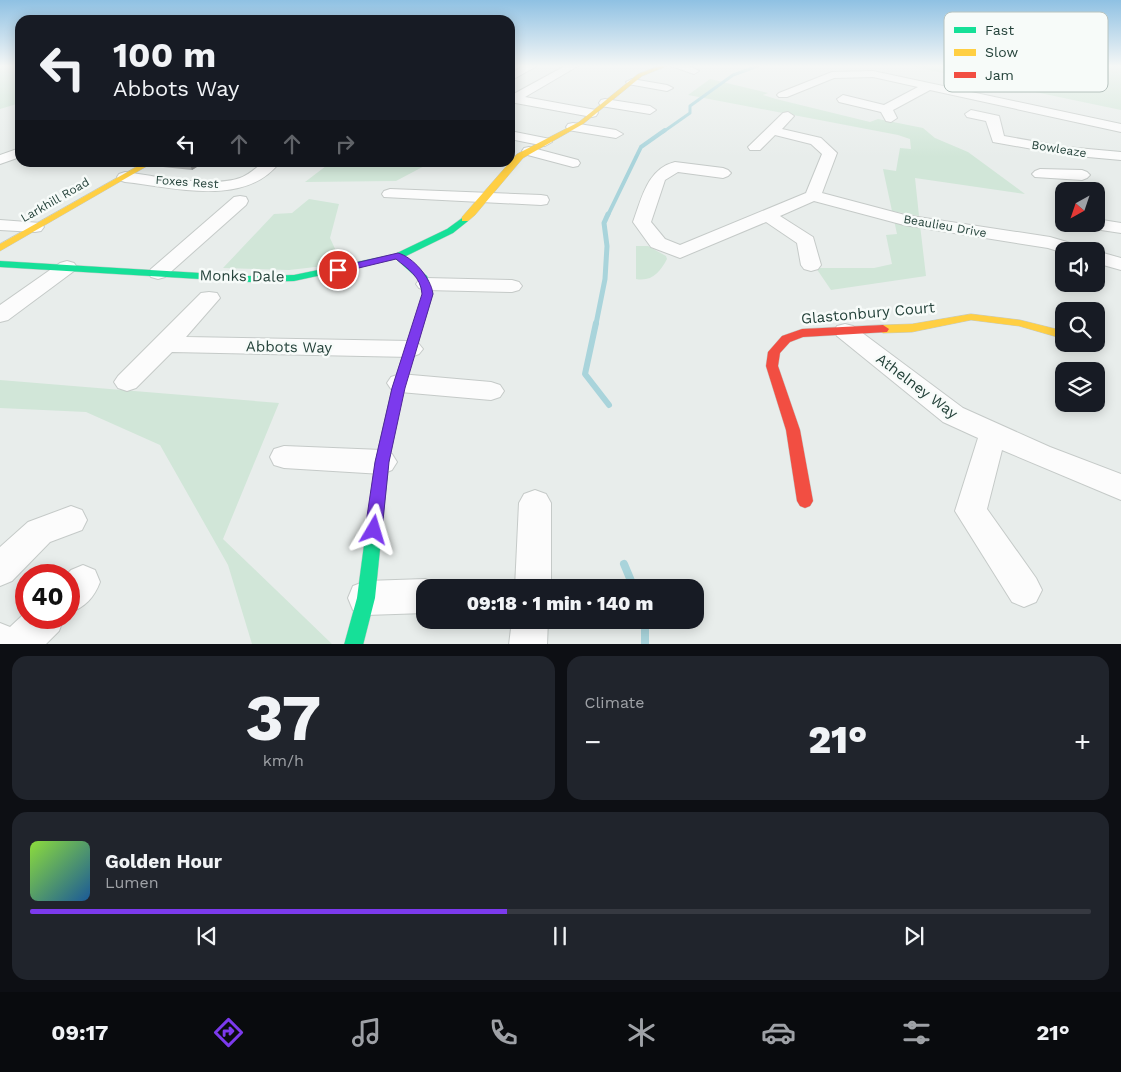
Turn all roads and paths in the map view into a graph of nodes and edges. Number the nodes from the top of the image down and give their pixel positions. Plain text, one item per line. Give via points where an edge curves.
1 (614, 96) edge
2 (914, 96) edge
3 (974, 96) edge
4 (843, 99) dead end
5 (515, 100) edge
6 (605, 103) junction
7 (1018, 106) junction
8 (650, 110) dead end
9 (592, 113) junction
10 (971, 114) dead end
11 (788, 116) dead end
12 (997, 118) junction
13 (573, 127) junction
14 (1121, 128) edge
15 (774, 131) junction
16 (616, 134) dead end
17 (515, 136) edge
18 (545, 142) junction
19 (1037, 146) junction
20 (755, 147) dead end
21 (529, 151) junction
22 (15, 154) edge
23 (1121, 156) edge
24 (0, 160) edge
25 (515, 162) edge
26 (574, 163) dead end
27 (142, 167) edge
28 (266, 167) edge
29 (511, 167) edge
30 (723, 173) dead end
31 (1040, 174) dead end
32 (1061, 174) junction
33 (1082, 174) dead end
34 (125, 176) junction
35 (390, 194) dead end
36 (813, 196) junction
37 (485, 197) junction
38 (541, 200) dead end
39 (240, 201) dead end
40 (930, 204) dead end
41 (766, 215) junction
42 (0, 225) edge
43 (935, 225) junction
44 (1105, 226) edge
45 (35, 228) junction
46 (1121, 228) edge
47 (1055, 244) edge
48 (0, 248) edge
49 (680, 252) junction
50 (398, 256) junction
51 (1105, 260) edge
52 (0, 264) edge
53 (1121, 264) edge
54 (811, 265) dead end
55 (67, 267) junction
56 (668, 268) dead end
57 (158, 273) junction
58 (426, 284) junction
59 (512, 286) dead end
60 (209, 298) dead end
61 (0, 315) edge
62 (845, 331) junction
63 (1055, 332) edge
64 (166, 344) junction
65 (411, 349) junction
66 (127, 382) dead end
67 (400, 383) junction
68 (491, 390) dead end
69 (993, 433) junction
70 (284, 457) dead end
71 (382, 462) junction
72 (1121, 487) edge
73 (805, 501) dead end
74 (535, 503) dead end
75 (71, 520) dead end
76 (0, 570) edge
77 (533, 579) edge
78 (1024, 590) dead end
79 (416, 596) edge
80 (366, 598) junction
81 (34, 629) edge
82 (529, 629) edge
83 (18, 644) edge
84 (353, 644) edge
85 (528, 644) edge

1 - 6 street, Monks Dale
2 - 4 street via 889,113
3 - 7 street
5 - 9 street
6 - 8 street
6 - 9 street, Monks Dale
7 - 12 street
7 - 14 street
9 - 13 street, Monks Dale
10 - 12 street
11 - 15 street
12 - 19 street, Bowleaze via 992,121 998,139
13 - 16 street
13 - 18 street, Monks Dale
15 - 20 street
15 - 36 street via 816,141 830,153
17 - 18 street
18 - 21 street, Monks Dale
19 - 23 street, Bowleaze
19 - 32 street via 1040,160
21 - 25 street, Monks Dale
21 - 26 street
22 - 24 street
27 - 34 street, Larkhill Road
28 - 34 street, Foxes Rest via 245,182 226,185 206,186
29 - 37 street, Monks Dale
30 - 49 street via 677,162 658,178 642,222 658,243
31 - 32 street
32 - 33 street
34 - 45 street, Larkhill Road
35 - 37 street
36 - 41 street
36 - 43 street, Beaulieu Drive
37 - 38 street
37 - 50 street, Monks Dale via 450,231
39 - 57 street
40 - 43 street
41 - 49 street
41 - 54 street via 806,240
42 - 45 street
43 - 47 street, Beaulieu Drive
44 - 46 street
45 - 48 street, Larkhill Road
49 - 56 street
50 - 57 street, Monks Dale via 294,278 250,279
50 - 58 street via 418,272
51 - 53 street
52 - 55 street, Monks Dale
55 - 57 street, Monks Dale
55 - 61 street
58 - 59 street
58 - 65 street via 428,294
60 - 64 street
62 - 63 street, Glastonbury Court via 912,328 971,316 1020,322
62 - 69 street, Athelney Way via 953,415
62 - 73 street, Glastonbury Court via 802,333 787,338 774,352 772,371 787,404
64 - 65 street, Abbots Way
64 - 66 street
65 - 67 street
67 - 68 street
67 - 71 street
69 - 72 street, Athelney Way
69 - 78 street via 971,511
70 - 71 street
71 - 80 street
74 - 77 street
75 - 76 street via 39,532
79 - 80 street
80 - 84 street
81 - 83 street
82 - 85 street

